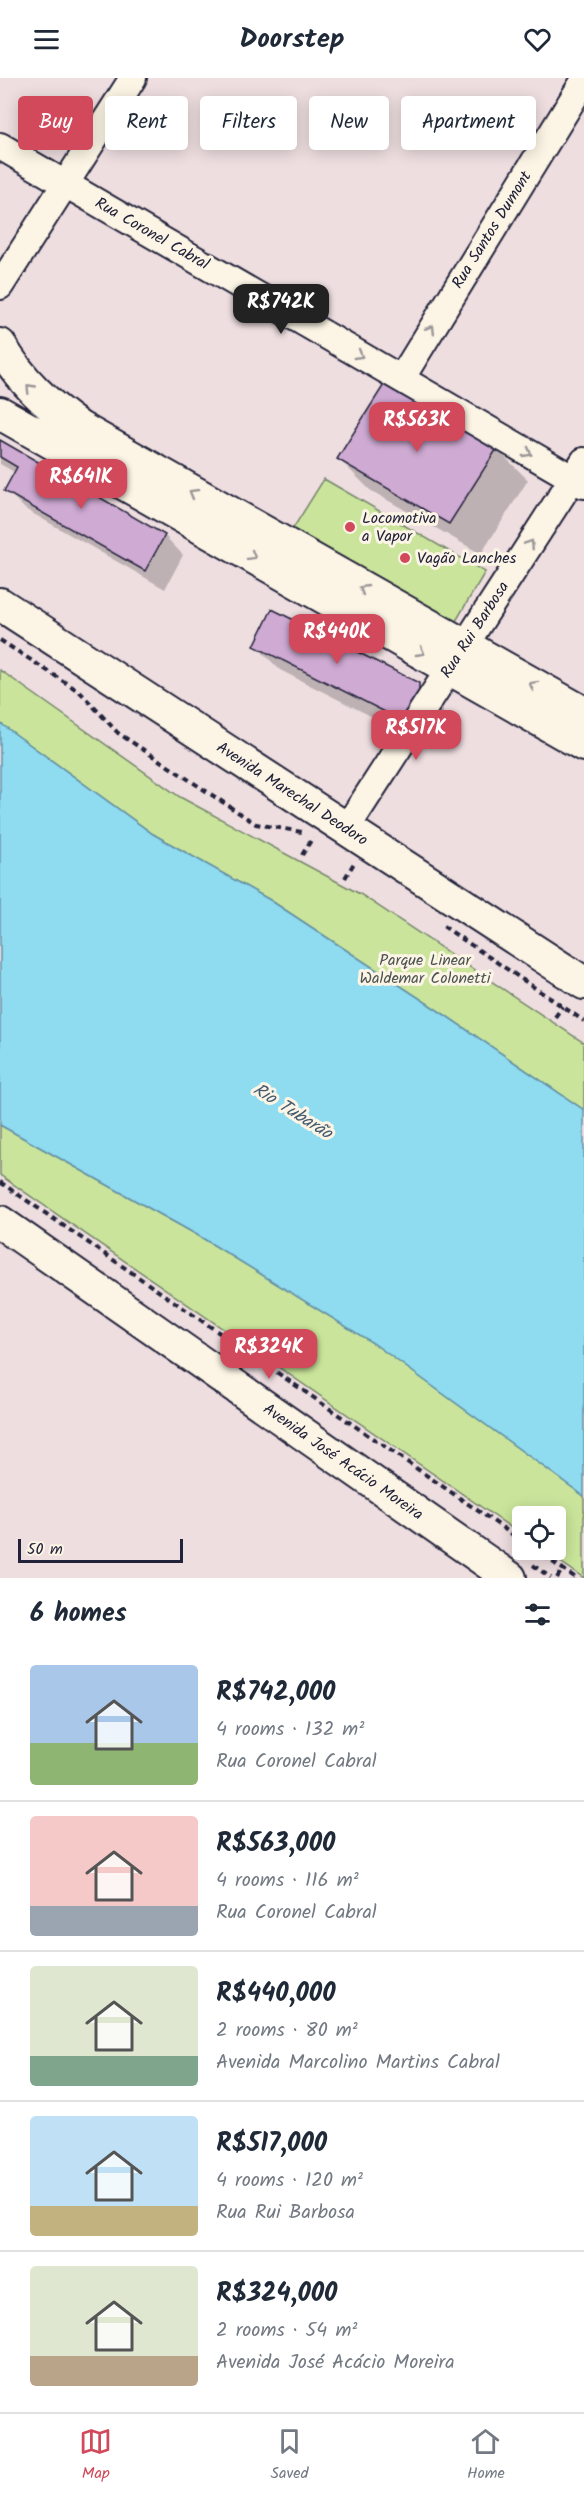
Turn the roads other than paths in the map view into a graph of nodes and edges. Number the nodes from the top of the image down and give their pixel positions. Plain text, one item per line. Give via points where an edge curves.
1 (133, 78) edge
2 (584, 81) edge
3 (0, 146) edge
4 (66, 184) junction
5 (1, 289) edge
6 (0, 345) edge
7 (400, 379) junction
8 (0, 413) edge
9 (580, 475) edge
10 (0, 604) edge
11 (457, 658) junction
12 (584, 713) edge
13 (584, 745) edge
14 (333, 836) junction
15 (584, 983) edge
16 (0, 1222) edge
17 (510, 1578) edge

1 - 4 street
7 -> 2 street, Rua Santos Dumont
3 - 4 street, Rua Coronel Cabral
4 - 5 street
4 -> 7 street, Rua Coronel Cabral
11 -> 6 main road via 80,428 30,388
7 -> 9 street, Rua Coronel Cabral
8 -> 11 main road
11 -> 9 street, Rua Rui Barbosa
10 - 14 main road, Avenida Marechal Deodoro
12 -> 11 main road
11 - 13 main road
11 - 14 street, Rua Rui Barbosa
14 - 15 main road, Avenida Marechal Deodoro
16 - 17 main road, Avenida José Acácio Moreira

